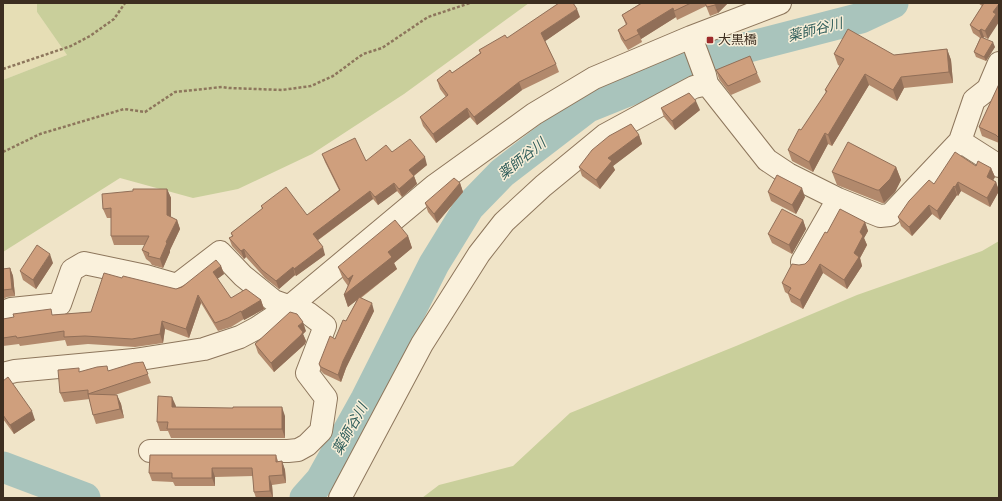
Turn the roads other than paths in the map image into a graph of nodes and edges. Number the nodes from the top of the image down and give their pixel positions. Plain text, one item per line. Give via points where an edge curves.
1 (780, 3) edge
2 (693, 41) junction
3 (999, 63) edge
4 (706, 79) junction
5 (960, 141) junction
6 (999, 166) edge
7 (838, 199) junction
8 (802, 262) dead end
9 (289, 307) junction
10 (3, 312) edge
11 (3, 374) edge
12 (150, 451) dead end
13 (340, 498) edge

1 - 2 street
2 - 4 street
2 - 9 street via 594,78 534,114 434,186
3 - 5 street via 988,88 974,100
4 - 7 street via 767,160 788,174
4 - 13 street via 694,88 605,135 504,222 479,254 422,344
5 - 6 street
5 - 7 street via 890,215 880,216
7 - 8 street
9 - 10 street via 274,301 243,276 220,252 177,285 84,263 72,270 60,304
9 - 11 street via 240,337 204,349 134,360
9 - 12 street via 308,313 325,326 307,372 326,398 321,431 298,450

